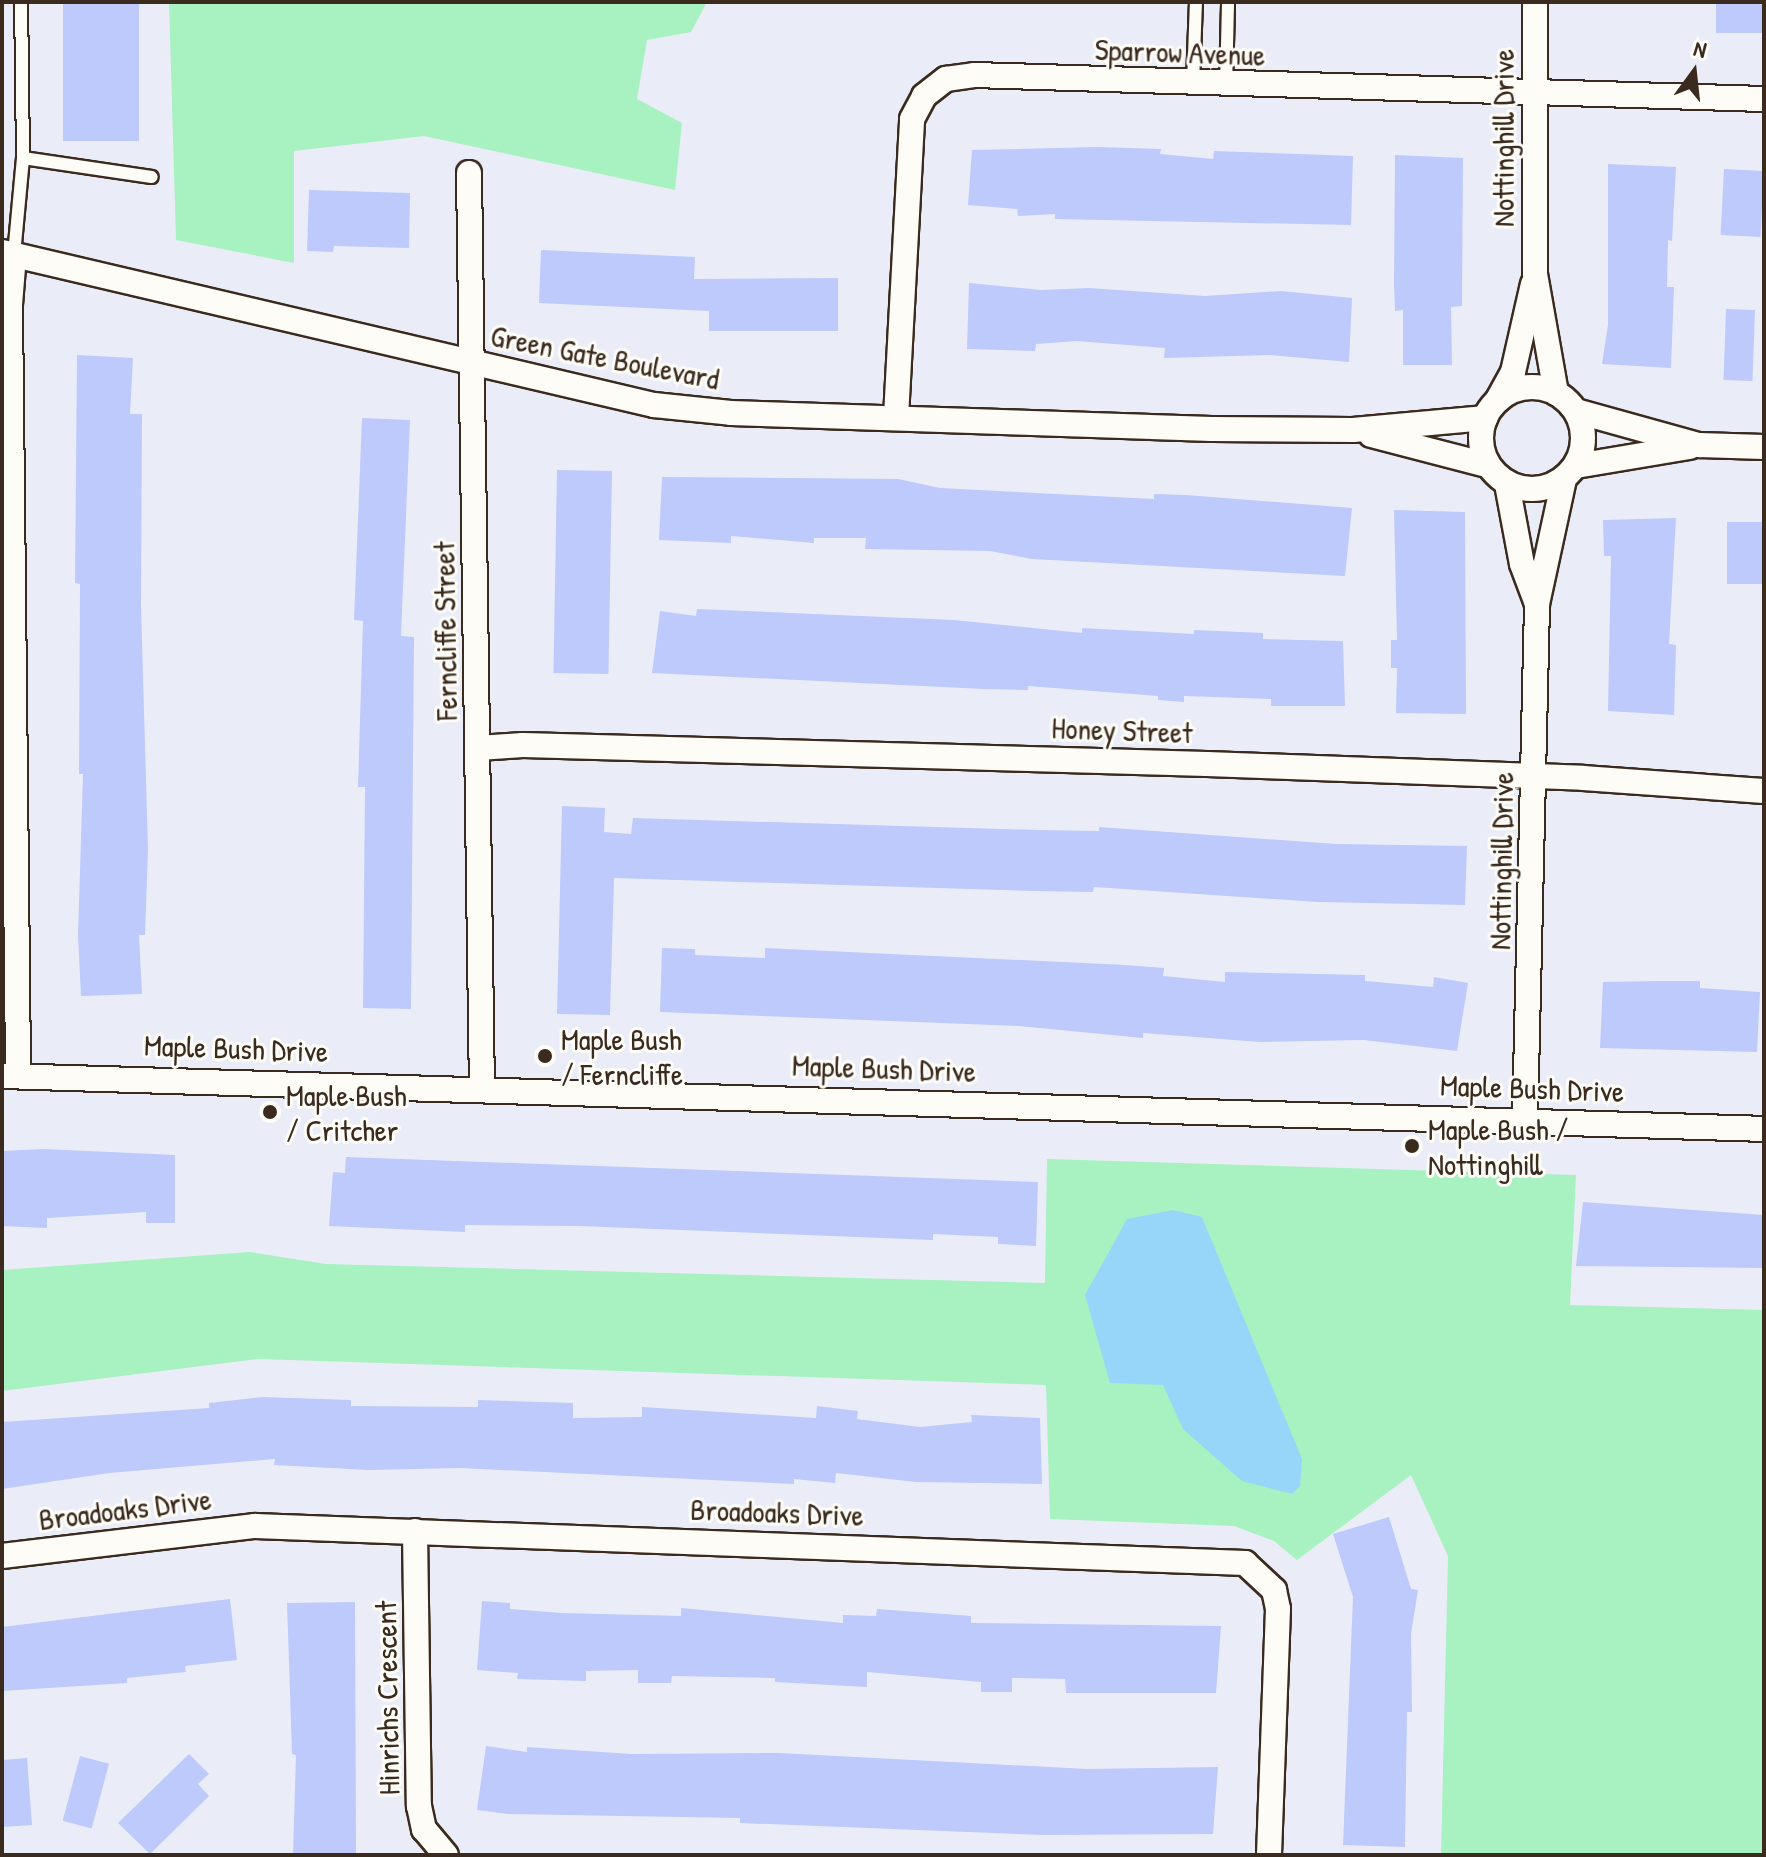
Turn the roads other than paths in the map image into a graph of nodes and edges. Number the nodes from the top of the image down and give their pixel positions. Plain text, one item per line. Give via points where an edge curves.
1 (21, 2) edge
2 (1196, 2) edge
3 (1228, 2) edge
4 (1535, 2) edge
5 (1193, 85) junction
6 (1226, 86) junction
7 (1535, 91) junction
8 (1764, 99) edge
9 (23, 158) junction
10 (469, 173) dead end
11 (152, 177) dead end
12 (8, 254) edge
13 (1535, 274) junction
14 (469, 364) junction
15 (1556, 393) junction
16 (1491, 409) junction
17 (1576, 411) junction
18 (896, 417) junction
19 (1353, 430) junction
20 (1699, 445) junction
21 (1764, 447) edge
22 (1487, 465) junction
23 (1570, 472) junction
24 (1507, 484) junction
25 (1537, 604) junction
26 (478, 748) junction
27 (1534, 776) junction
28 (1764, 791) edge
29 (10, 1075) edge
30 (482, 1089) junction
31 (1525, 1118) junction
32 (1764, 1129) edge
33 (415, 1531) junction
34 (2, 1556) edge
35 (446, 1855) edge
36 (1269, 1855) edge

1 - 9 lane
2 - 5 lane
3 - 6 lane
4 - 7 street, Nottinghill Drive
5 - 6 street, Sparrow Avenue
5 - 18 street, Sparrow Avenue via 974,75 946,79 924,96 912,119 909,153
6 - 7 street, Sparrow Avenue
7 - 8 street, Sparrow Avenue
7 - 13 street, Nottinghill Drive
9 - 11 lane
9 - 12 lane
10 - 14 street, Ferncliffe Street
12 - 14 street, Green Gate Boulevard
12 - 29 street
13 - 15 street, Nottinghill Drive
13 - 16 street, Nottinghill Drive via 1513,372
14 - 18 street, Green Gate Boulevard via 654,405 731,413
14 - 26 street, Ferncliffe Street
15 - 16 street via 1525,387
15 - 17 street
16 - 19 street, Green Gate Boulevard
16 - 22 street via 1481,441
17 - 20 street
17 - 23 street via 1584,439
18 - 19 street, Green Gate Boulevard
19 - 22 street, Green Gate Boulevard
20 - 21 street
20 - 23 street
22 - 24 street
23 - 24 street via 1536,490
23 - 25 street, Nottinghill Drive
24 - 25 street, Nottinghill Drive via 1522,564
25 - 27 street, Nottinghill Drive
26 - 27 street, Honey Street via 571,746
26 - 30 street, Ferncliffe Street
27 - 28 street, Honey Street
27 - 31 street, Nottinghill Drive
29 - 30 street, Maple Bush Drive
30 - 31 street, Maple Bush Drive
31 - 32 street, Maple Bush Drive
33 - 34 street, Broadoaks Drive via 255,1526
33 - 35 street, Hinrichs Crescent via 419,1806 424,1829
33 - 36 street, Broadoaks Drive via 1245,1563 1274,1590 1278,1609

